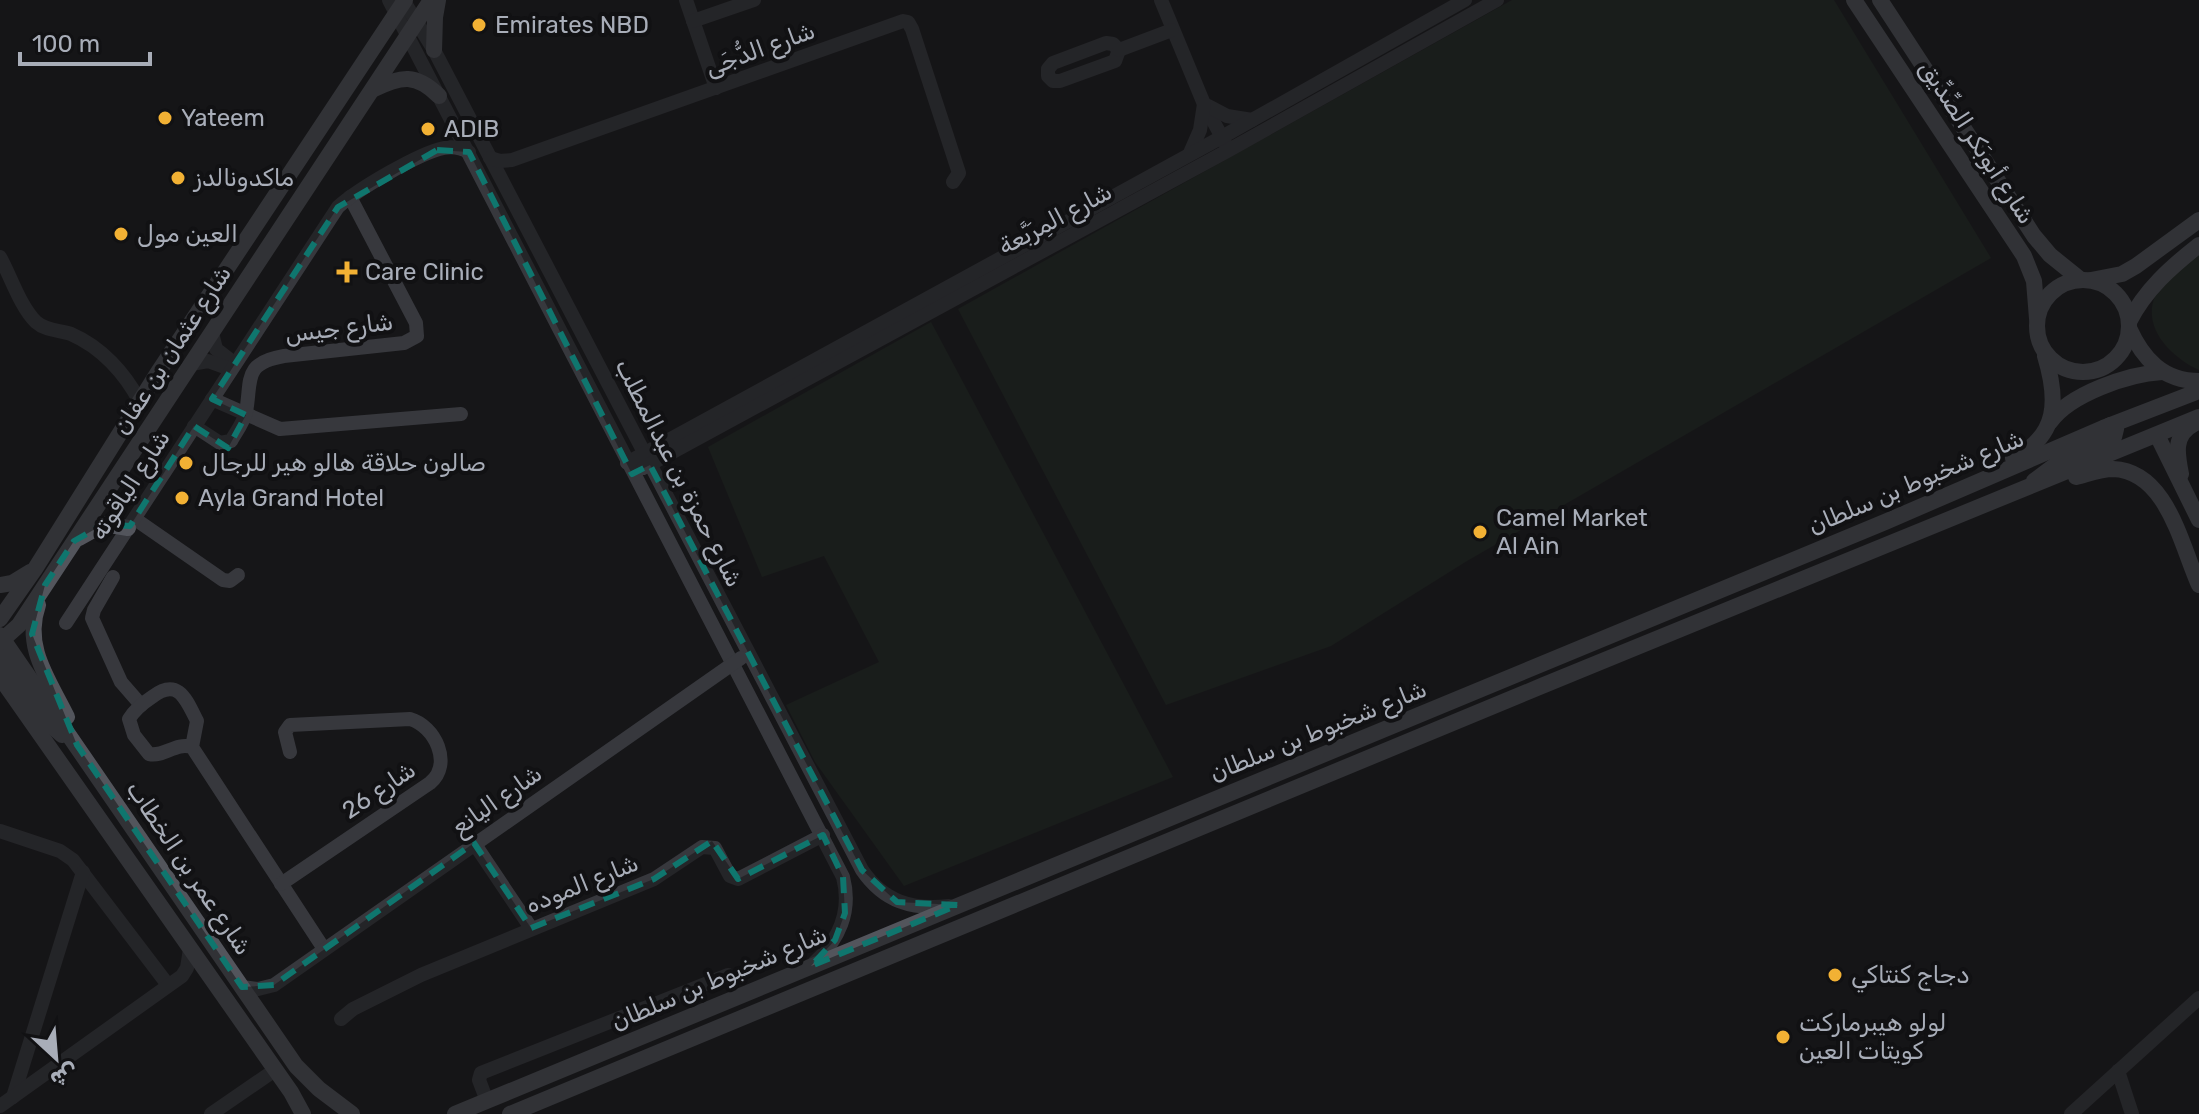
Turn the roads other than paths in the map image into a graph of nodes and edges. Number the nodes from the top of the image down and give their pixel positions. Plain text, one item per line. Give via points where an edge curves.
1 (438, 0) edge
2 (686, 0) edge
3 (754, 0) edge
4 (1161, 0) edge
5 (1465, 0) edge
6 (1497, 0) edge
7 (1854, 0) edge
8 (1880, 0) edge
9 (399, 2) edge
10 (419, 14) edge
11 (693, 21) junction
12 (1172, 30) junction
13 (434, 50) junction
14 (1119, 50) dead end
15 (716, 88) junction
16 (373, 89) junction
17 (439, 96) junction
18 (1204, 104) junction
19 (451, 118) junction
20 (1253, 120) junction
21 (1223, 145) junction
22 (437, 150) junction
23 (469, 152) junction
24 (1189, 154) junction
25 (490, 158) junction
26 (512, 160) junction
27 (502, 181) junction
28 (953, 182) dead end
29 (350, 197) junction
30 (2199, 220) edge
31 (2199, 245) edge
32 (0, 257) edge
33 (2085, 280) junction
34 (2037, 318) junction
35 (2129, 325) junction
36 (212, 333) junction
37 (2043, 350) junction
38 (191, 364) junction
39 (232, 366) junction
40 (2162, 372) junction
41 (123, 374) junction
42 (157, 374) junction
43 (2199, 381) edge
44 (2199, 391) edge
45 (212, 399) junction
46 (140, 402) junction
47 (461, 414) dead end
48 (246, 415) junction
49 (2199, 419) edge
50 (2050, 423) junction
51 (2110, 425) junction
52 (194, 426) junction
53 (2157, 435) junction
54 (638, 462) junction
55 (2028, 488) junction
56 (2184, 491) junction
57 (2199, 520) edge
58 (1885, 522) junction
59 (131, 523) junction
60 (74, 541) junction
61 (2195, 565) edge
62 (35, 569) junction
63 (238, 575) dead end
64 (113, 577) dead end
65 (0, 585) edge
66 (45, 585) junction
67 (2199, 585) edge
68 (0, 619) edge
69 (66, 623) dead end
70 (1, 642) edge
71 (748, 654) junction
72 (734, 663) junction
73 (0, 677) edge
74 (141, 705) junction
75 (77, 745) junction
76 (192, 747) junction
77 (290, 752) dead end
78 (0, 831) edge
79 (823, 835) junction
80 (474, 843) junction
81 (83, 872) junction
82 (281, 884) junction
83 (958, 905) junction
84 (531, 928) junction
85 (190, 949) junction
86 (324, 949) junction
87 (811, 966) junction
88 (728, 975) dead end
89 (182, 976) junction
90 (209, 976) junction
91 (168, 985) junction
92 (274, 985) junction
93 (242, 987) junction
94 (2199, 998) edge
95 (263, 1017) junction
96 (341, 1019) dead end
97 (26, 1054) junction
98 (275, 1070) junction
99 (2118, 1071) junction
100 (47, 1073) junction
101 (13, 1097) junction
102 (487, 1101) junction
103 (0, 1106) edge
104 (211, 1114) edge
105 (303, 1114) edge
106 (352, 1114) edge
107 (455, 1114) edge
108 (510, 1114) edge
109 (2071, 1114) edge
110 (2132, 1114) edge

1 - 13 main road
2 - 11 street
3 - 11 street
4 - 12 street
5 - 20 street, شارع المِرَبَّعة
6 - 21 street, شارع المِرَبَّعة
7 - 34 main road, شارع أبوبَكر الصِّدِّيق via 2024,256 2034,281
8 - 33 main road, شارع أبوبَكر الصِّدِّيق via 2034,236
9 - 10 street, شارع حمزة بن عبدالمطلب
9 - 42 main road, شارع عثمان بن عفان
10 - 13 street, شارع حمزة بن عبدالمطلب
10 - 16 main road, شارع عثمان بن عفان
10 - 17 street, شارع حمزة بن عبدالمطلب
11 - 15 street
12 - 14 street
12 - 18 street
13 - 25 street, شارع حمزة بن عبدالمطلب
15 - 26 street, شارع الدُّجَى
15 - 28 street, شارع الدُّجَى via 908,22 959,173
16 - 17 main road via 399,78 424,83
16 - 36 main road, شارع عثمان بن عفان
17 - 19 street, شارع حمزة بن عبدالمطلب
18 - 20 street via 1227,116
18 - 21 street
18 - 24 street
19 - 22 street
19 - 23 street, شارع حمزة بن عبدالمطلب
20 - 21 street, شارع المِرَبَّعة
21 - 24 street, شارع المِرَبَّعة
21 - 54 street, شارع المِرَبَّعة
22 - 23 street
22 - 29 street, شارع الياقوته
23 - 54 street, شارع حمزة بن عبدالمطلب via 574,357 607,402
24 - 54 street, شارع المِرَبَّعة
25 - 26 street, شارع الدُّجَى
25 - 27 street, شارع حمزة بن عبدالمطلب
26 - 27 street
27 - 54 street, شارع حمزة بن عبدالمطلب
29 - 39 street, شارع الياقوته via 335,211
29 - 48 street, شارع جيس via 416,323 417,336 404,343 268,360 248,381
30 - 33 main road via 2122,274
31 - 35 main road via 2139,302
32 - 41 street via 37,323 80,339
33 - 34 main road via 2056,289
33 - 35 main road via 2117,294
34 - 37 main road
35 - 37 main road via 2125,346 2114,361 2090,372 2063,368
35 - 40 main road via 2145,357
36 - 38 main road, شارع عثمان بن عفان
36 - 39 street via 216,349
37 - 50 main road via 2052,385
38 - 39 street
38 - 60 main road, شارع عثمان بن عفان
39 - 45 street, شارع الياقوته
40 - 43 main road
40 - 50 main road via 2138,375 2083,396
41 - 42 street via 136,379
41 - 46 street
42 - 46 main road, شارع عثمان بن عفان
44 - 51 main road, شارع شخبوط بن سلطان
45 - 48 street
45 - 52 street, شارع الياقوته
46 - 62 main road, شارع عثمان بن عفان
47 - 48 street via 280,429
48 - 52 street via 227,443
49 - 53 main road, شارع شخبوط بن سلطان
49 - 56 main road via 2182,433 2178,444
50 - 58 main road via 2026,452 1903,505
51 - 55 main road via 2116,429 2114,437 2055,463
51 - 58 main road, شارع شخبوط بن سلطان
52 - 59 street, شارع الياقوته
53 - 55 main road, شارع شخبوط بن سلطان
53 - 56 main road
54 - 71 street, شارع حمزة بن عبدالمطلب
54 - 72 street, شارع حمزة بن عبدالمطلب
55 - 61 main road via 2113,469 2141,476 2162,501
55 - 108 main road, شارع شخبوط بن سلطان
56 - 57 main road
58 - 83 main road, شارع شخبوط بن سلطان
59 - 60 main road via 104,524
59 - 63 street via 223,580
59 - 69 street, شارع الياقوته
60 - 66 main road, شارع عثمان بن عفان
61 - 67 main road
62 - 65 main road
62 - 68 main road, شارع عثمان بن عفان
64 - 74 street via 92,618 121,682
66 - 70 main road, شارع عثمان بن عفان
66 - 75 main road via 33,619 33,641
70 - 75 main road via 47,722
71 - 72 street, شارع اليانع
71 - 83 street, شارع حمزة بن عبدالمطلب via 871,883 911,907
72 - 79 street, شارع حمزة بن عبدالمطلب
72 - 80 street, شارع اليانع
73 - 85 main road, شارع عمر بن الخطاب
74 - 76 street via 129,724 149,754
74 - 76 street via 164,689 181,693 198,725
75 - 93 main road, شارع عمر بن الخطاب
76 - 82 street
77 - 82 street, شارع 26 via 285,732 290,725 410,719 428,732 442,764 430,783
78 - 81 street via 60,851
79 - 84 street, شارع الموده via 738,879 730,876 715,848 706,846 654,879
79 - 87 street, شارع حمزة بن عبدالمطلب via 843,877 845,913 835,940
80 - 84 street
80 - 86 street, شارع اليانع
81 - 91 street
81 - 97 street
82 - 86 street
83 - 87 main road, شارع شخبوط بن سلطان
84 - 96 street, شارع الموده via 408,981
85 - 89 street
85 - 90 main road, شارع عمر بن الخطاب
86 - 92 street, شارع اليانع
87 - 102 main road, شارع شخبوط بن سلطان
88 - 102 street via 481,1073
89 - 90 street
89 - 91 street
90 - 98 main road, شارع عمر بن الخطاب
91 - 100 street
92 - 93 street
92 - 95 street
93 - 95 main road, شارع عمر بن الخطاب
94 - 99 street
95 - 106 main road, شارع عمر بن الخطاب via 307,1078
97 - 100 street
97 - 101 street
98 - 104 street
98 - 105 main road, شارع عمر بن الخطاب
99 - 109 street
99 - 110 street
100 - 101 street
101 - 103 street
102 - 107 main road, شارع شخبوط بن سلطان

